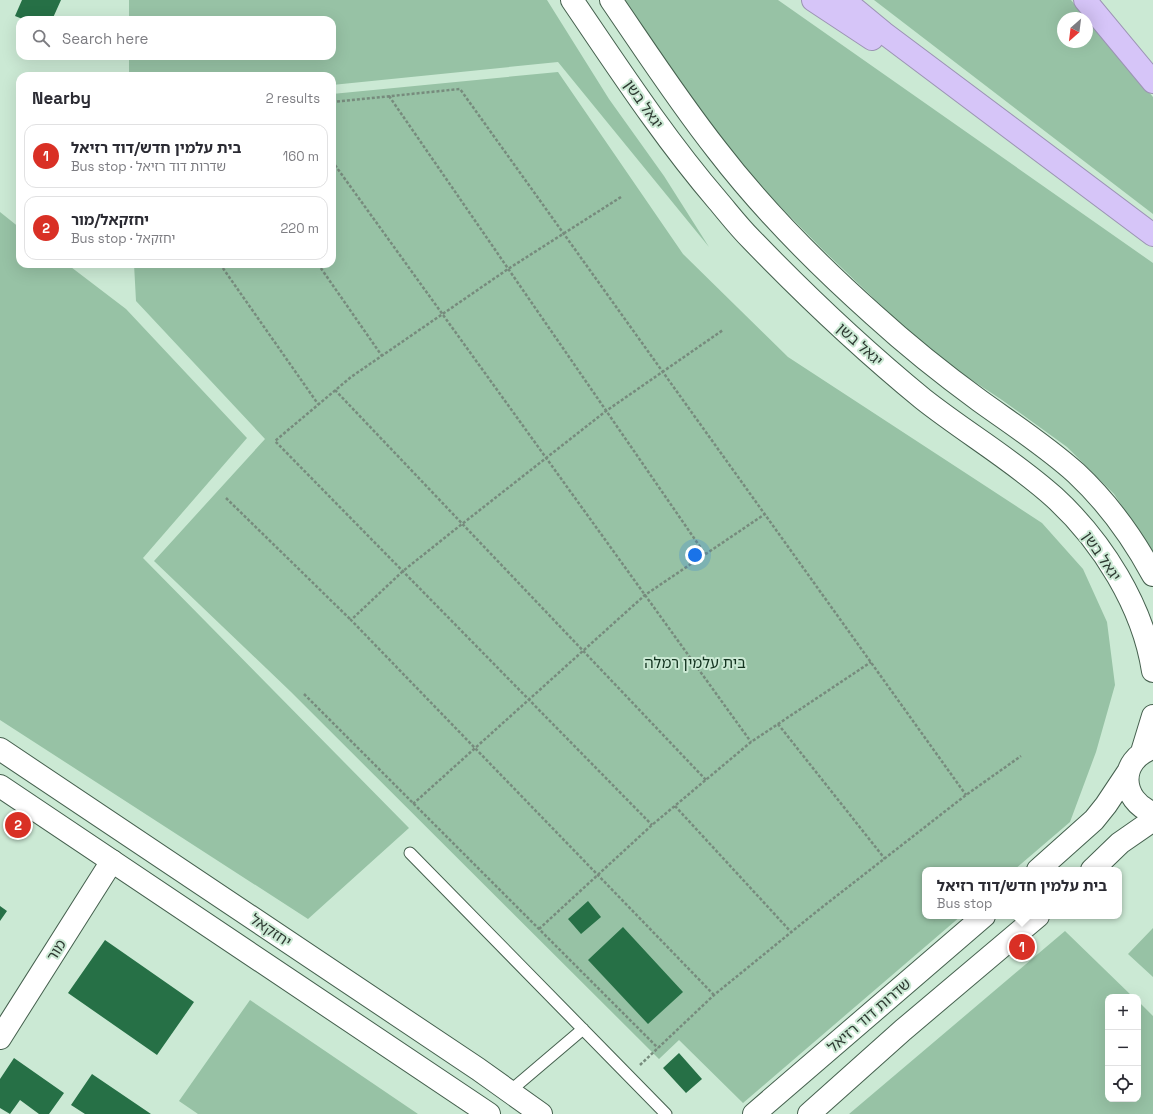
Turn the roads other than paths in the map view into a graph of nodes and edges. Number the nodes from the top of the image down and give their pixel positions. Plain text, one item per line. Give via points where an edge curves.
1 (572, 0) edge
2 (611, 0) edge
3 (813, 0) edge
4 (844, 0) edge
5 (1085, 0) edge
6 (1153, 82) edge
7 (1035, 146) junction
8 (1153, 235) edge
9 (1153, 575) edge
10 (1153, 671) edge
11 (1153, 716) edge
12 (0, 749) edge
13 (1147, 750) edge
14 (1128, 772) junction
15 (0, 786) edge
16 (1153, 813) edge
17 (1153, 820) edge
18 (410, 853) dead end
19 (112, 861) junction
20 (1041, 867) edge
21 (1095, 867) edge
22 (981, 919) edge
23 (1034, 919) edge
24 (583, 1029) junction
25 (0, 1038) edge
26 (510, 1091) junction
27 (489, 1114) edge
28 (541, 1114) edge
29 (666, 1114) edge
30 (754, 1114) edge
31 (808, 1114) edge

1 - 10 main road, יגאל בשן via 658,125 693,172 748,237 852,339 925,400 1021,470 1080,523 1124,588 1151,655
2 - 9 main road, יגאל בשן via 684,107 772,216 874,315 945,375 1076,473 1122,526
3 - 7 highway
4 - 7 highway
5 - 6 highway
7 - 8 highway
11 - 13 main road
12 - 26 main road, יחזקאל
13 - 14 main road via 1131,764
14 - 16 main road via 1127,782 1135,802
14 - 20 main road via 1094,820
15 - 19 main road, יחזקאל
17 - 21 main road via 1120,843
18 - 24 lane
19 - 25 main road, מור
19 - 27 main road, יחזקאל
22 - 30 main road, שדרות דוד רזיאל
23 - 31 main road
24 - 26 lane
24 - 29 lane
26 - 28 main road, יחזקאל

